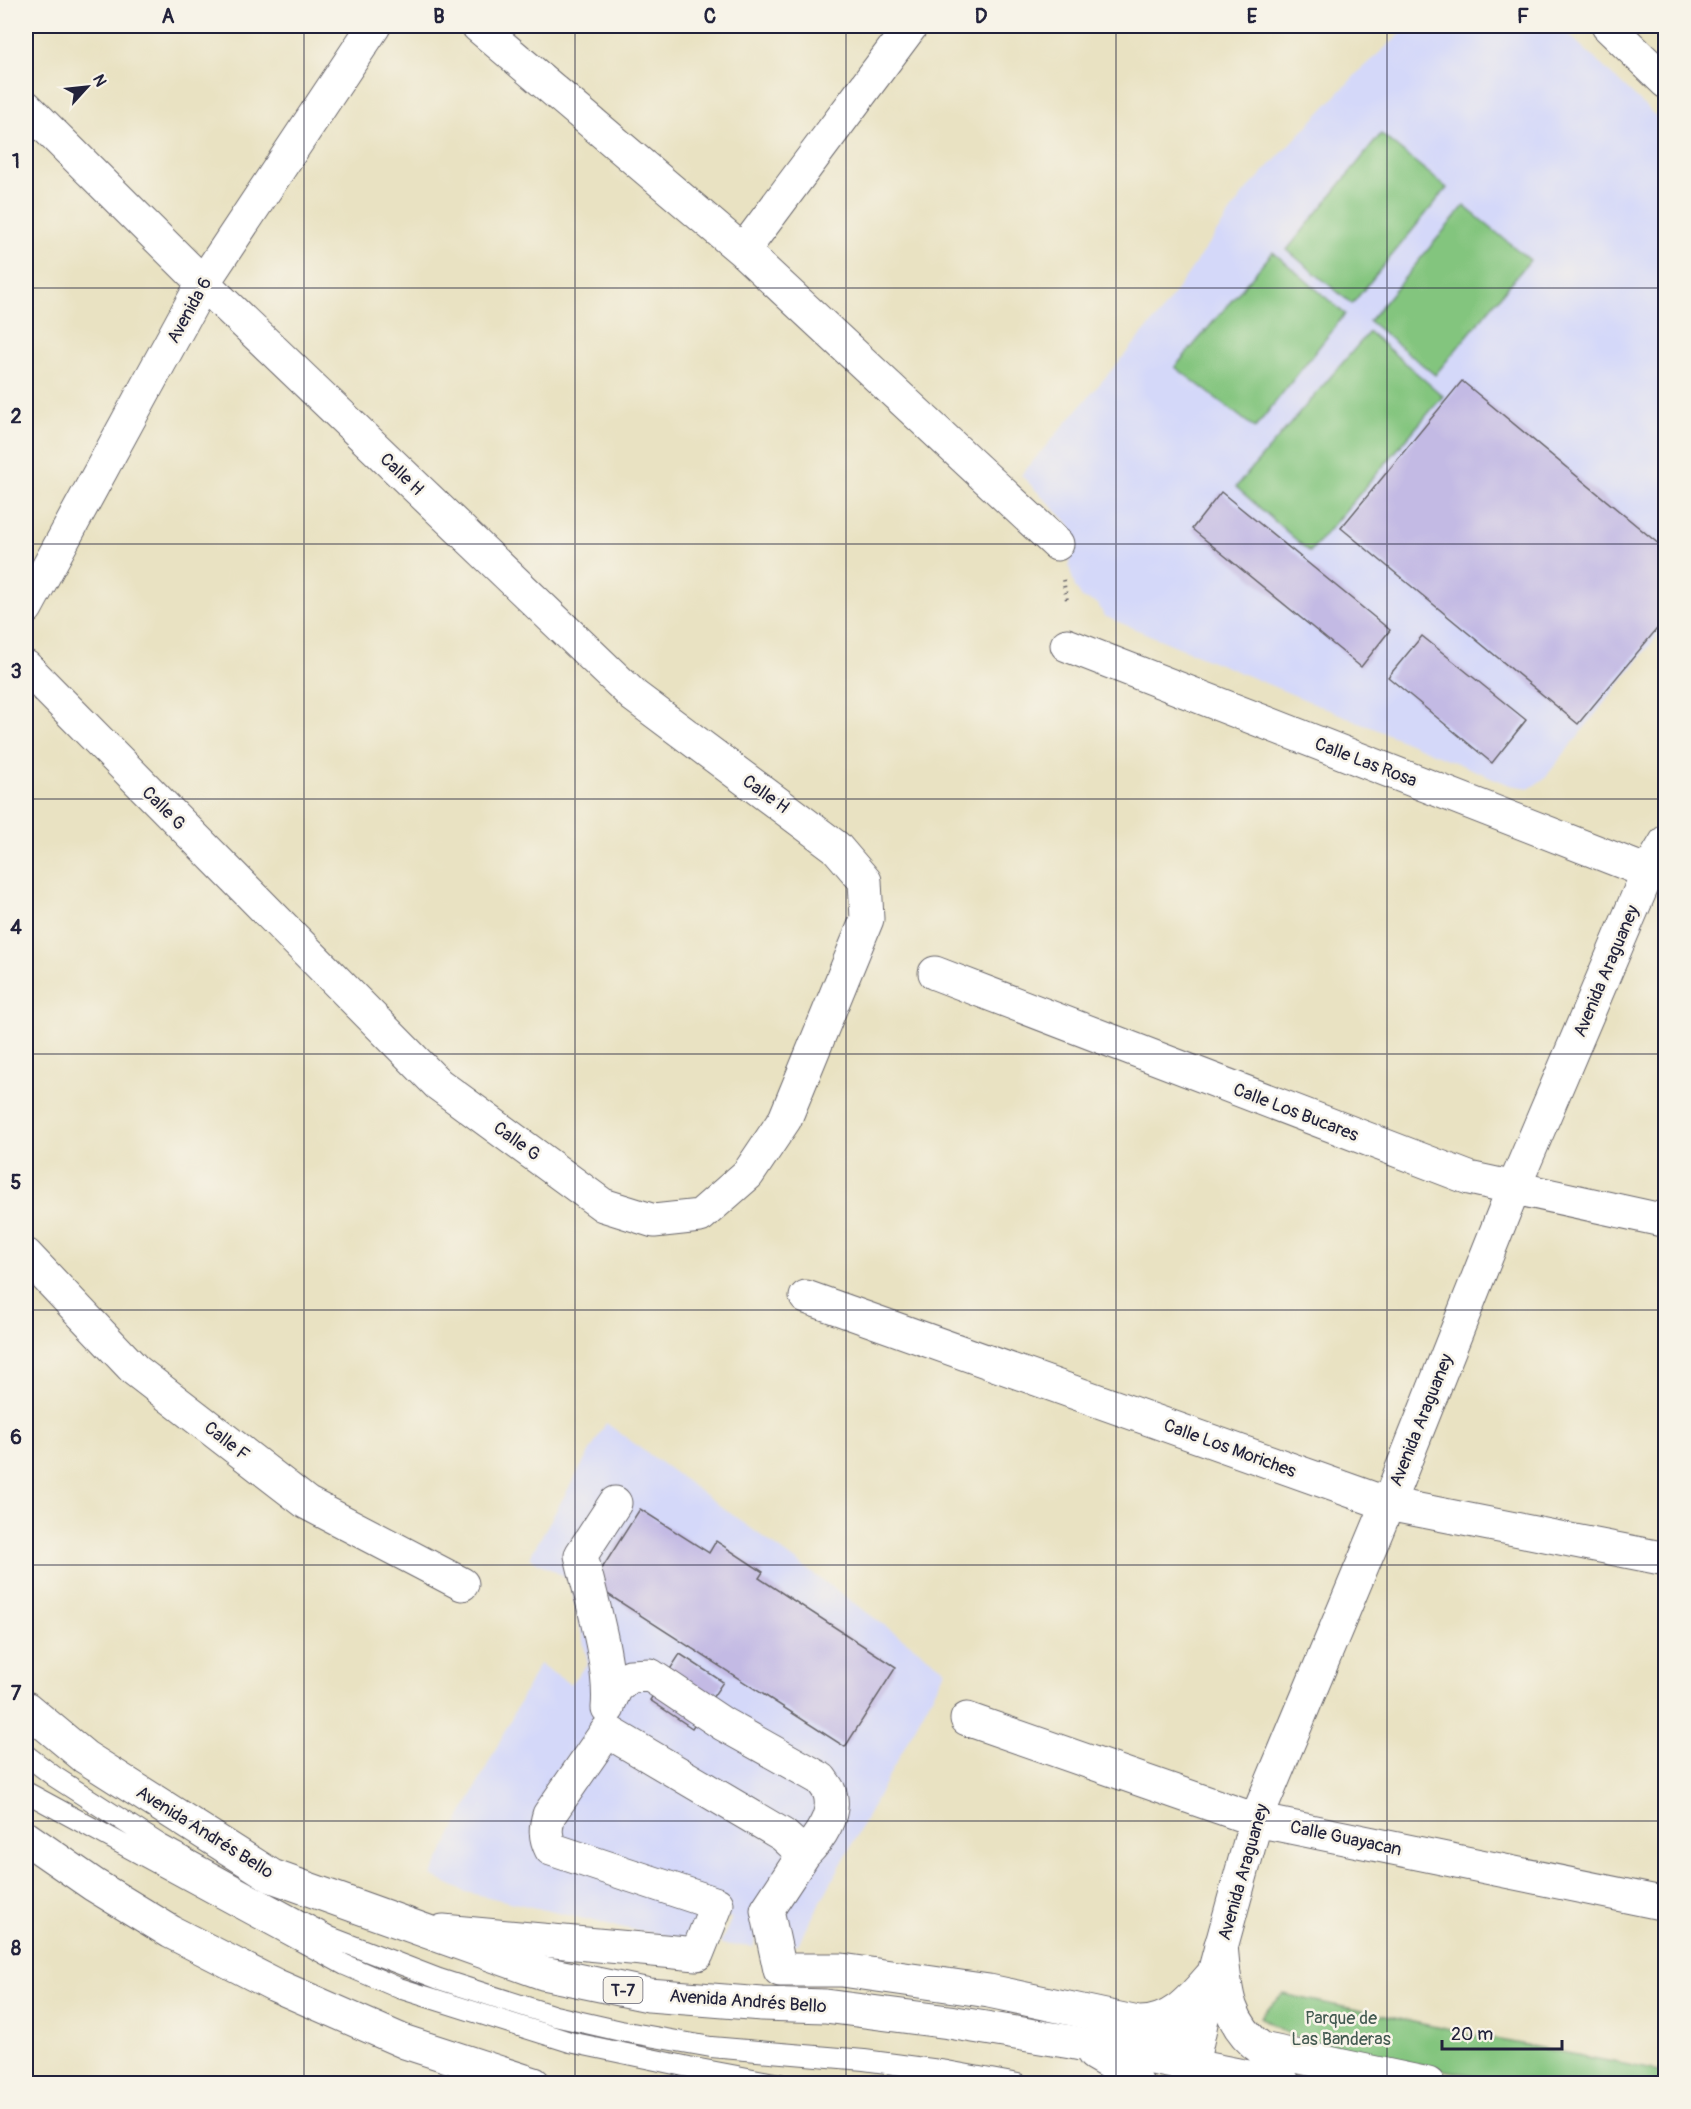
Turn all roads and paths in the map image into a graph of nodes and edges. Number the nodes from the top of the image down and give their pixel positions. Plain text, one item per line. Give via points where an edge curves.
1 (374, 26) edge
2 (478, 26) edge
3 (910, 26) edge
4 (1608, 26) edge
5 (1665, 82) edge
6 (26, 106) edge
7 (743, 251) junction
8 (203, 283) junction
9 (1057, 544) dead end
10 (26, 608) edge
11 (1067, 645) dead end
12 (26, 668) edge
13 (798, 818) joint
14 (1665, 842) edge
15 (1657, 875) edge
16 (935, 973) dead end
17 (1514, 1187) junction
18 (1665, 1221) edge
19 (26, 1255) edge
20 (806, 1297) dead end
21 (615, 1503) dead end
22 (1388, 1504) junction
23 (1665, 1558) edge
24 (462, 1584) dead end
25 (26, 1708) edge
26 (608, 1717) junction
27 (967, 1719) dead end
28 (26, 1755) edge
29 (26, 1792) edge
30 (1256, 1820) junction
31 (26, 1838) edge
32 (804, 1854) junction
33 (1665, 1904) edge
34 (423, 1930) junction
35 (1218, 1959) junction
36 (1204, 2009) junction
37 (1071, 2042) junction
38 (1120, 2052) junction
39 (1190, 2074) edge
40 (534, 2084) edge
41 (780, 2084) edge
42 (1018, 2084) edge
43 (1137, 2084) edge
44 (1284, 2084) edge
45 (1428, 2084) edge

1 - 8 main road, Avenida 6
2 - 7 main road
3 - 7 main road
4 - 5 main road
6 - 8 main road, Calle H
7 - 9 main road
8 - 10 main road, Avenida 6
8 - 13 main road, Calle H via 634,696
11 - 15 main road, Calle Las Rosa
12 - 13 main road, Calle G via 438,1084 603,1205 654,1221 700,1216 748,1174 785,1119 867,919 865,881 836,847
14 - 15 main road, Avenida Araguaney
15 - 17 main road, Avenida Araguaney
16 - 17 main road, Calle Los Bucares via 1470,1178
17 - 18 main road, Calle Los Bucares
17 - 22 main road, Avenida Araguaney
19 - 24 main road, Calle F via 135,1370 307,1503
20 - 22 main road, Calle Los Moriches
21 - 26 main road via 582,1555 603,1651
22 - 23 main road, Calle Los Moriches
22 - 30 main road, Avenida Araguaney
25 - 34 main road, Avenida Andrés Bello / T-7 via 85,1757 272,1876
26 - 32 main road
26 - 32 main road via 616,1688 630,1676 650,1675 723,1724 821,1779 829,1791 828,1820
26 - 34 main road via 549,1815 546,1840 551,1849 717,1904 697,1954
27 - 30 main road, Calle Guayacan
28 - 42 lane via 159,1844 252,1895 330,1936 439,1979 555,2016 621,2031 711,2047 864,2060
29 - 41 lane via 345,1965 399,1988 570,2042
30 - 33 main road, Calle Guayacan
30 - 35 main road, Avenida Araguaney
31 - 40 main road via 171,1932 275,1985 405,2042
32 - 35 main road via 767,1910 780,1970 842,1970 989,1991 1152,2024 1184,2005
34 - 37 main road, Avenida Andrés Bello / T-7 via 543,1973 649,1995 825,2006
35 - 36 main road, Avenida Araguaney
35 - 45 main road via 1230,2010 1243,2033 1262,2049
36 - 38 main road via 1167,2039
36 - 39 main road, Avenida Araguaney
37 - 38 main road, Avenida Andrés Bello / T-7
37 - 43 main road via 1120,2069
38 - 39 main road, Avenida Andrés Bello / T-7
39 - 44 main road, Avenida Andrés Bello / T-7

